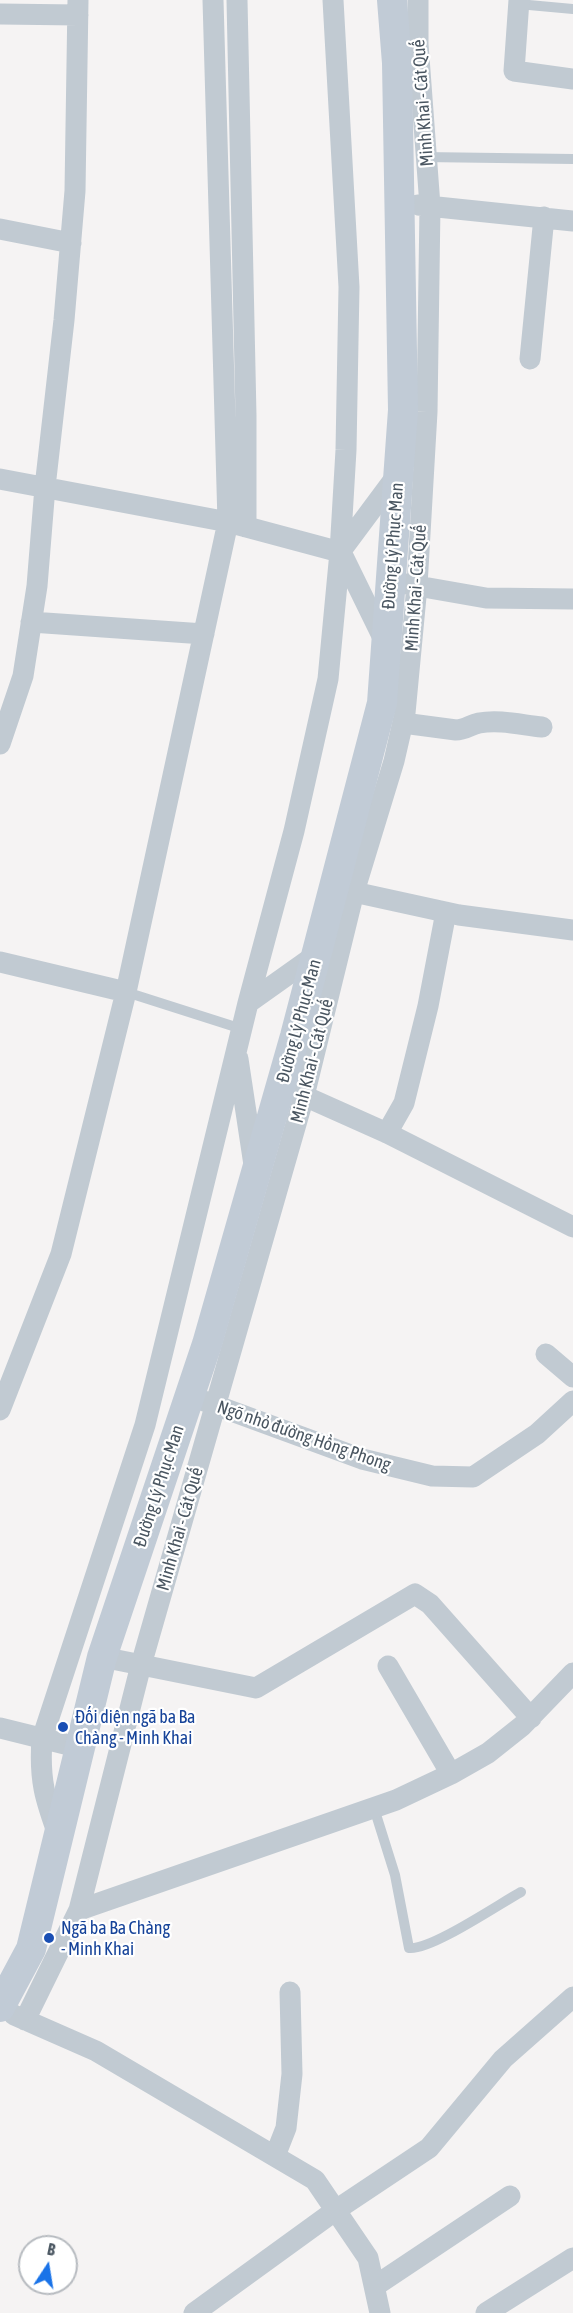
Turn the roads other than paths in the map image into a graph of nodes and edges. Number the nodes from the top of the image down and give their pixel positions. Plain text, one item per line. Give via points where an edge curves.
1 (213, 0) edge
2 (237, 0) edge
3 (333, 0) edge
4 (418, 0) edge
5 (518, 2) edge
6 (396, 6) edge
7 (78, 8) edge
8 (573, 9) edge
9 (0, 14) edge
10 (573, 79) edge
11 (399, 156) junction
12 (428, 157) junction
13 (573, 159) edge
14 (399, 203) junction
15 (430, 206) junction
16 (544, 218) junction
17 (573, 221) edge
18 (0, 229) edge
19 (71, 243) junction
20 (530, 359) dead end
21 (398, 474) junction
22 (0, 479) edge
23 (45, 488) junction
24 (237, 525) junction
25 (340, 552) junction
26 (404, 584) junction
27 (573, 599) edge
28 (31, 622) junction
29 (204, 634) junction
30 (386, 644) junction
31 (7, 703) edge
32 (403, 723) junction
33 (542, 727) dead end
34 (0, 744) edge
35 (344, 890) junction
36 (446, 912) junction
37 (573, 930) edge
38 (316, 954) junction
39 (0, 962) edge
40 (126, 992) junction
41 (248, 1003) junction
42 (239, 1039) junction
43 (293, 1091) junction
44 (387, 1133) junction
45 (256, 1174) junction
46 (573, 1227) edge
47 (546, 1354) dead end
48 (573, 1377) edge
49 (203, 1401) junction
50 (573, 1401) edge
51 (0, 1410) edge
52 (102, 1657) junction
53 (141, 1665) junction
54 (388, 1666) dead end
55 (573, 1673) edge
56 (531, 1718) junction
57 (0, 1728) edge
58 (42, 1739) junction
59 (81, 1748) junction
60 (451, 1774) junction
61 (374, 1808) junction
62 (59, 1837) junction
63 (520, 1892) dead end
64 (79, 1910) junction
65 (290, 1992) dead end
66 (573, 1997) edge
67 (8, 2012) edge
68 (275, 2156) junction
69 (510, 2196) dead end
70 (336, 2210) junction
71 (573, 2258) edge
72 (375, 2286) junction
73 (194, 2313) edge
74 (380, 2313) edge
75 (486, 2313) edge

1 - 24 street
2 - 24 street via 246,403
3 - 25 street via 349,287
4 - 12 street, Minh Khai - Cát Quế
5 - 8 lane
5 - 10 street via 514,71
6 - 11 main road, Đường Lý Phục Man
7 - 9 street
7 - 19 street
11 - 12 lane
11 - 14 main road, Đường Lý Phục Man
12 - 13 lane
12 - 15 street, Minh Khai - Cát Quế
14 - 15 street
14 - 21 main road, Đường Lý Phục Man via 403,410
15 - 16 street
15 - 26 street, Minh Khai - Cát Quế via 427,412
16 - 17 street
16 - 20 street
18 - 19 street
19 - 23 street
21 - 25 street
21 - 26 main road, Đường Lý Phục Man
22 - 23 street
23 - 24 street
23 - 28 street
24 - 25 street
24 - 29 street
25 - 30 street
25 - 41 street via 328,680 294,831
26 - 27 street via 486,598
26 - 30 main road, Đường Lý Phục Man
26 - 32 street, Minh Khai - Cát Quế
28 - 29 street
28 - 31 street via 23,676
29 - 40 street
30 - 35 main road, Đường Lý Phục Man via 382,704
31 - 34 street
32 - 33 street via 456,730 494,722
32 - 35 street, Minh Khai - Cát Quế via 394,761
35 - 36 street
35 - 38 main road, Đường Lý Phục Man
35 - 43 street, Minh Khai - Cát Quế
36 - 37 street
36 - 44 street via 404,1103
38 - 41 street
38 - 43 main road, Đường Lý Phục Man
39 - 40 street
40 - 42 lane
40 - 51 street via 61,1254
41 - 42 street
42 - 45 street
42 - 58 street via 145,1425
43 - 44 street
43 - 45 main road, Đường Lý Phục Man
43 - 49 street, Minh Khai - Cát Quế
44 - 46 street
45 - 49 main road, Đường Lý Phục Man via 207,1344
47 - 48 street
49 - 50 street, Ngõ nhỏ đường Hồng Phong via 362,1459 432,1476 473,1477 537,1434
49 - 52 main road, Đường Lý Phục Man
49 - 53 street, Minh Khai - Cát Quế
52 - 53 street
52 - 59 main road, Đường Lý Phục Man
53 - 56 street via 256,1688 415,1594 430,1604
53 - 64 street, Minh Khai - Cát Quế
54 - 60 street
55 - 56 street
56 - 60 street via 488,1753
57 - 58 street
58 - 59 street
58 - 62 street via 42,1779
59 - 62 main road, Đường Lý Phục Man
60 - 61 street
61 - 63 lane via 396,1875 409,1948 416,1949 452,1932
61 - 64 street
62 - 67 main road, Đường Lý Phục Man via 31,1949
64 - 67 street, Minh Khai - Cát Quế
65 - 68 street via 292,2074 286,2128
66 - 70 street via 503,2059 429,2148
67 - 68 street via 96,2051
68 - 70 street via 315,2180
69 - 72 street
70 - 72 street via 368,2258
70 - 73 street
71 - 75 street
72 - 74 street

